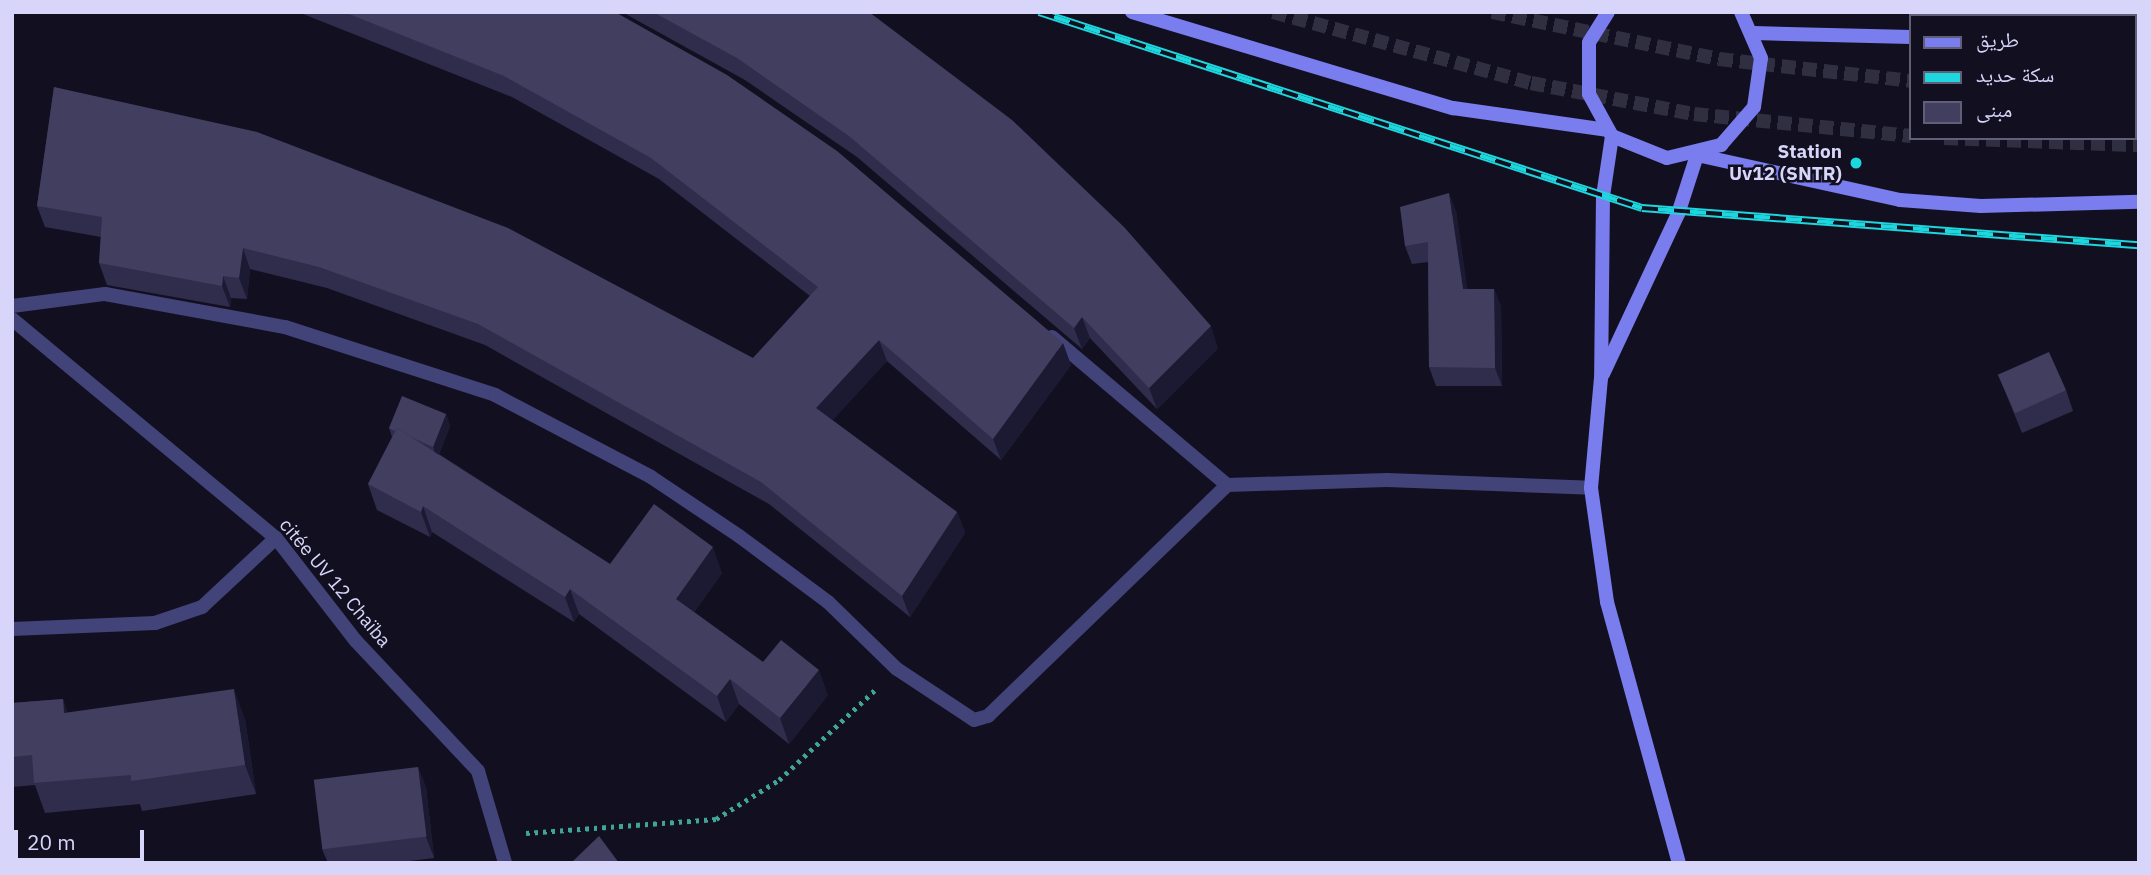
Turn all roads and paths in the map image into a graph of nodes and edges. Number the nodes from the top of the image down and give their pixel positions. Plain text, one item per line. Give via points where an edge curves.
1 (1132, 12) edge
2 (1608, 12) edge
3 (1741, 12) edge
4 (1754, 33) junction
5 (1910, 37) edge
6 (1610, 133) junction
7 (1697, 155) junction
8 (2139, 202) edge
9 (12, 306) edge
10 (12, 319) edge
11 (1034, 321) edge
12 (1601, 378) junction
13 (1227, 485) junction
14 (1591, 488) junction
15 (276, 538) junction
16 (12, 629) edge
17 (897, 669) junction
18 (497, 835) junction
19 (1673, 839) junction
20 (505, 863) edge
21 (1671, 863) edge
22 (1679, 863) edge

1 - 6 main road via 1454,108
2 - 6 main road via 1589,43 1585,68 1589,94
3 - 4 main road
4 - 5 main road
4 - 7 main road via 1761,83 1754,107 1721,145
6 - 7 main road via 1667,158
6 - 12 main road via 1603,196
7 - 8 main road via 1900,200 1981,206
7 - 12 main road via 1678,214
9 - 17 street via 105,293 285,327 495,394 651,477 739,536 828,602
10 - 15 street, citée UV 12 Chaïba
11 - 13 street
12 - 14 main road
13 - 14 street via 1387,480
13 - 17 street via 988,716 957,715
14 - 19 main road via 1607,602
15 - 16 street via 202,607 167,619
15 - 18 street, citée UV 12 Chaïba via 356,640 478,771
17 - 18 path via 779,780 716,819
18 - 20 street, citée UV 12 Chaïba
19 - 21 street
19 - 22 main road

